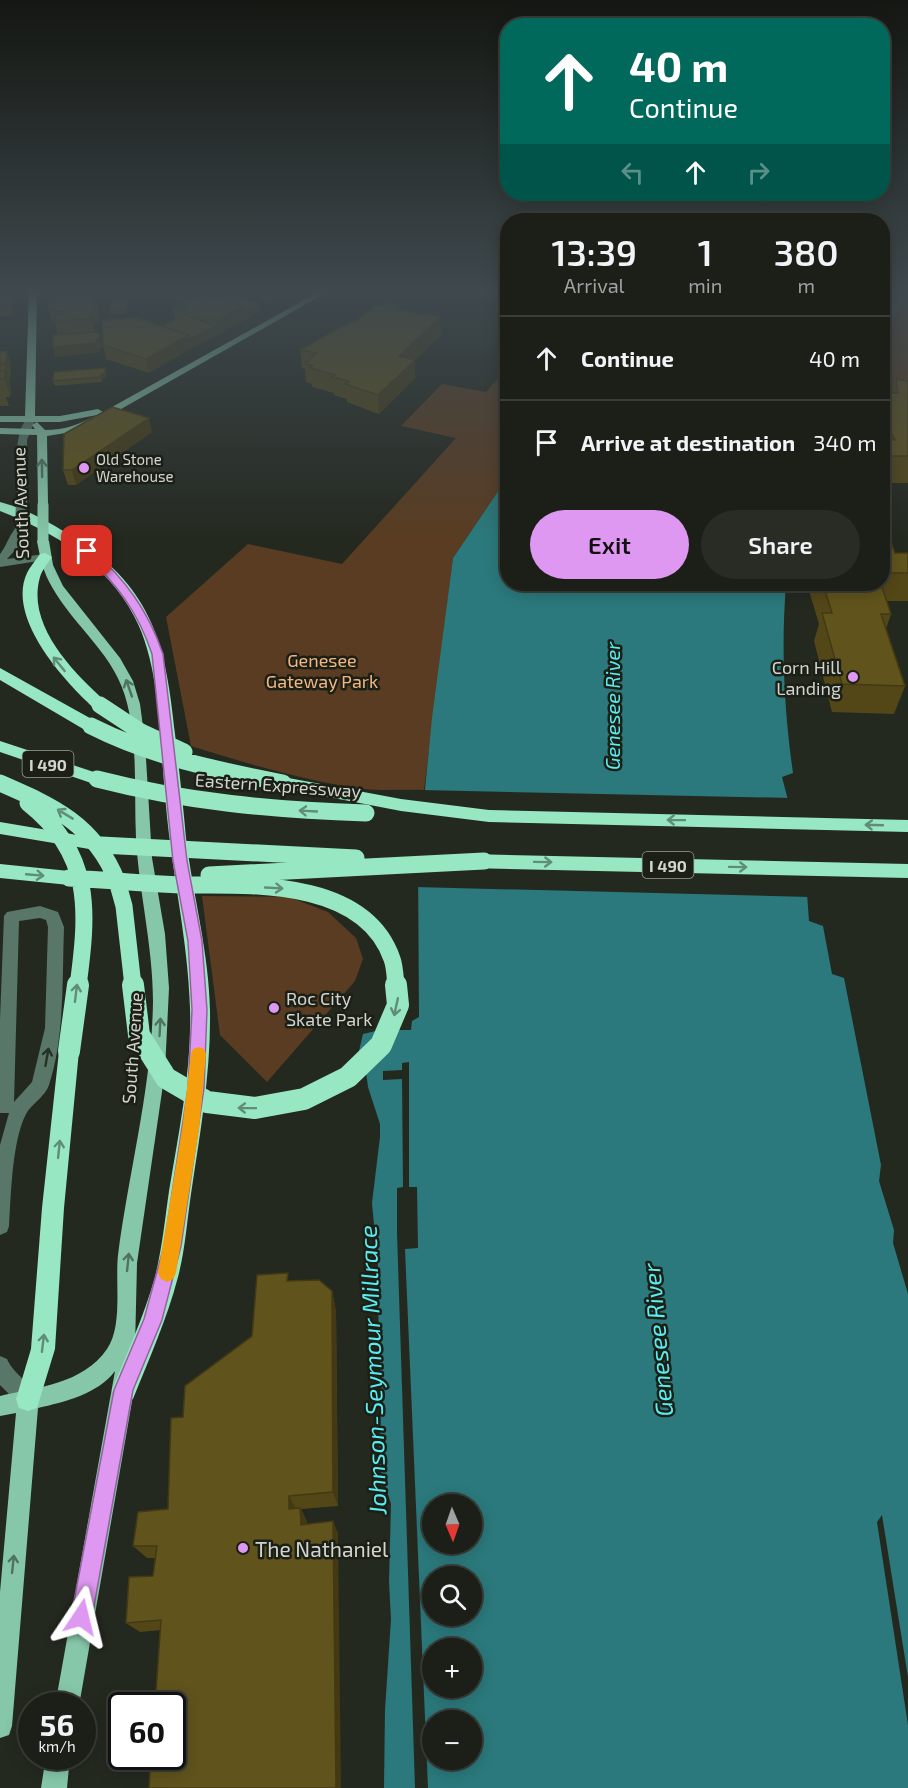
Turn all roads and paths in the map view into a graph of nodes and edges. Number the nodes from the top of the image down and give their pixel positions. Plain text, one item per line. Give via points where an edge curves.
1 (31, 373) edge
2 (175, 373) edge
3 (118, 405) junction
4 (0, 419) edge
5 (30, 420) junction
6 (0, 431) edge
7 (24, 432) junction
8 (42, 433) junction
9 (0, 506) edge
10 (45, 557) junction
11 (0, 562) edge
12 (0, 673) edge
13 (0, 746) edge
14 (283, 783) junction
15 (0, 784) edge
16 (489, 816) junction
17 (908, 826) edge
18 (0, 828) edge
19 (484, 861) junction
20 (0, 871) edge
21 (908, 871) edge
22 (69, 878) junction
23 (8, 1107) edge
24 (0, 1226) edge
25 (127, 1320) junction
26 (0, 1366) edge
27 (124, 1390) junction
28 (28, 1400) junction
29 (0, 1406) edge
30 (70, 1692) edge
31 (0, 1726) edge
32 (56, 1770) edge
33 (54, 1788) edge

1 - 5 main road, South Avenue
2 - 3 main road
3 - 5 main road via 72,418
3 - 8 main road via 81,428
4 - 5 main road
5 - 7 street, South Avenue
5 - 8 main road, South Avenue
6 - 7 main road
7 - 8 main road
7 - 11 street, South Avenue, bridge via 20,528 13,546
10 -> 8 main road, South Avenue, bridge
9 - 27 highway via 75,542 112,573 143,617 161,675 180,861 197,958 199,1048 167,1275
10 - 11 street
14 -> 10 highway, bridge via 173,748 100,705 55,660 37,628 29,584 33,570
25 -> 10 main road, South Avenue via 127,1264 156,1082 161,1003 157,936 144,856 135,717 124,675 60,592
12 - 14 highway, bridge via 120,741 201,766
16 -> 13 highway, Eastern Expressway / I 490, bridge via 264,809 190,801 97,779
14 - 16 highway via 370,801
22 -> 15 highway, bridge via 117,881 129,882 141,883 149,884 287,889 338,903 375,930 395,965 399,984 397,1006 386,1037 348,1078 291,1104 229,1107 196,1097 177,1086 154,1066 139,1035 122,895 118,884 115,875 103,851 88,831 66,815
28 -> 15 highway, bridge via 43,1349 53,1208 83,933 82,890 68,844 48,820
17 -> 16 highway, I 490
18 - 19 highway, I 490, bridge via 100,845
19 -> 21 highway, I 490
19 - 22 highway, bridge via 276,873
20 -> 22 highway
23 -> 23 street via 40,1086 55,1022 56,927 53,916 46,912 12,916
23 - 24 street via 12,1127
25 - 27 main road, South Avenue
25 - 28 main road via 118,1352 105,1369 73,1389
26 - 28 street
27 - 30 main road, South Avenue
28 - 29 main road
31 -> 28 main road
32 - 33 main road

